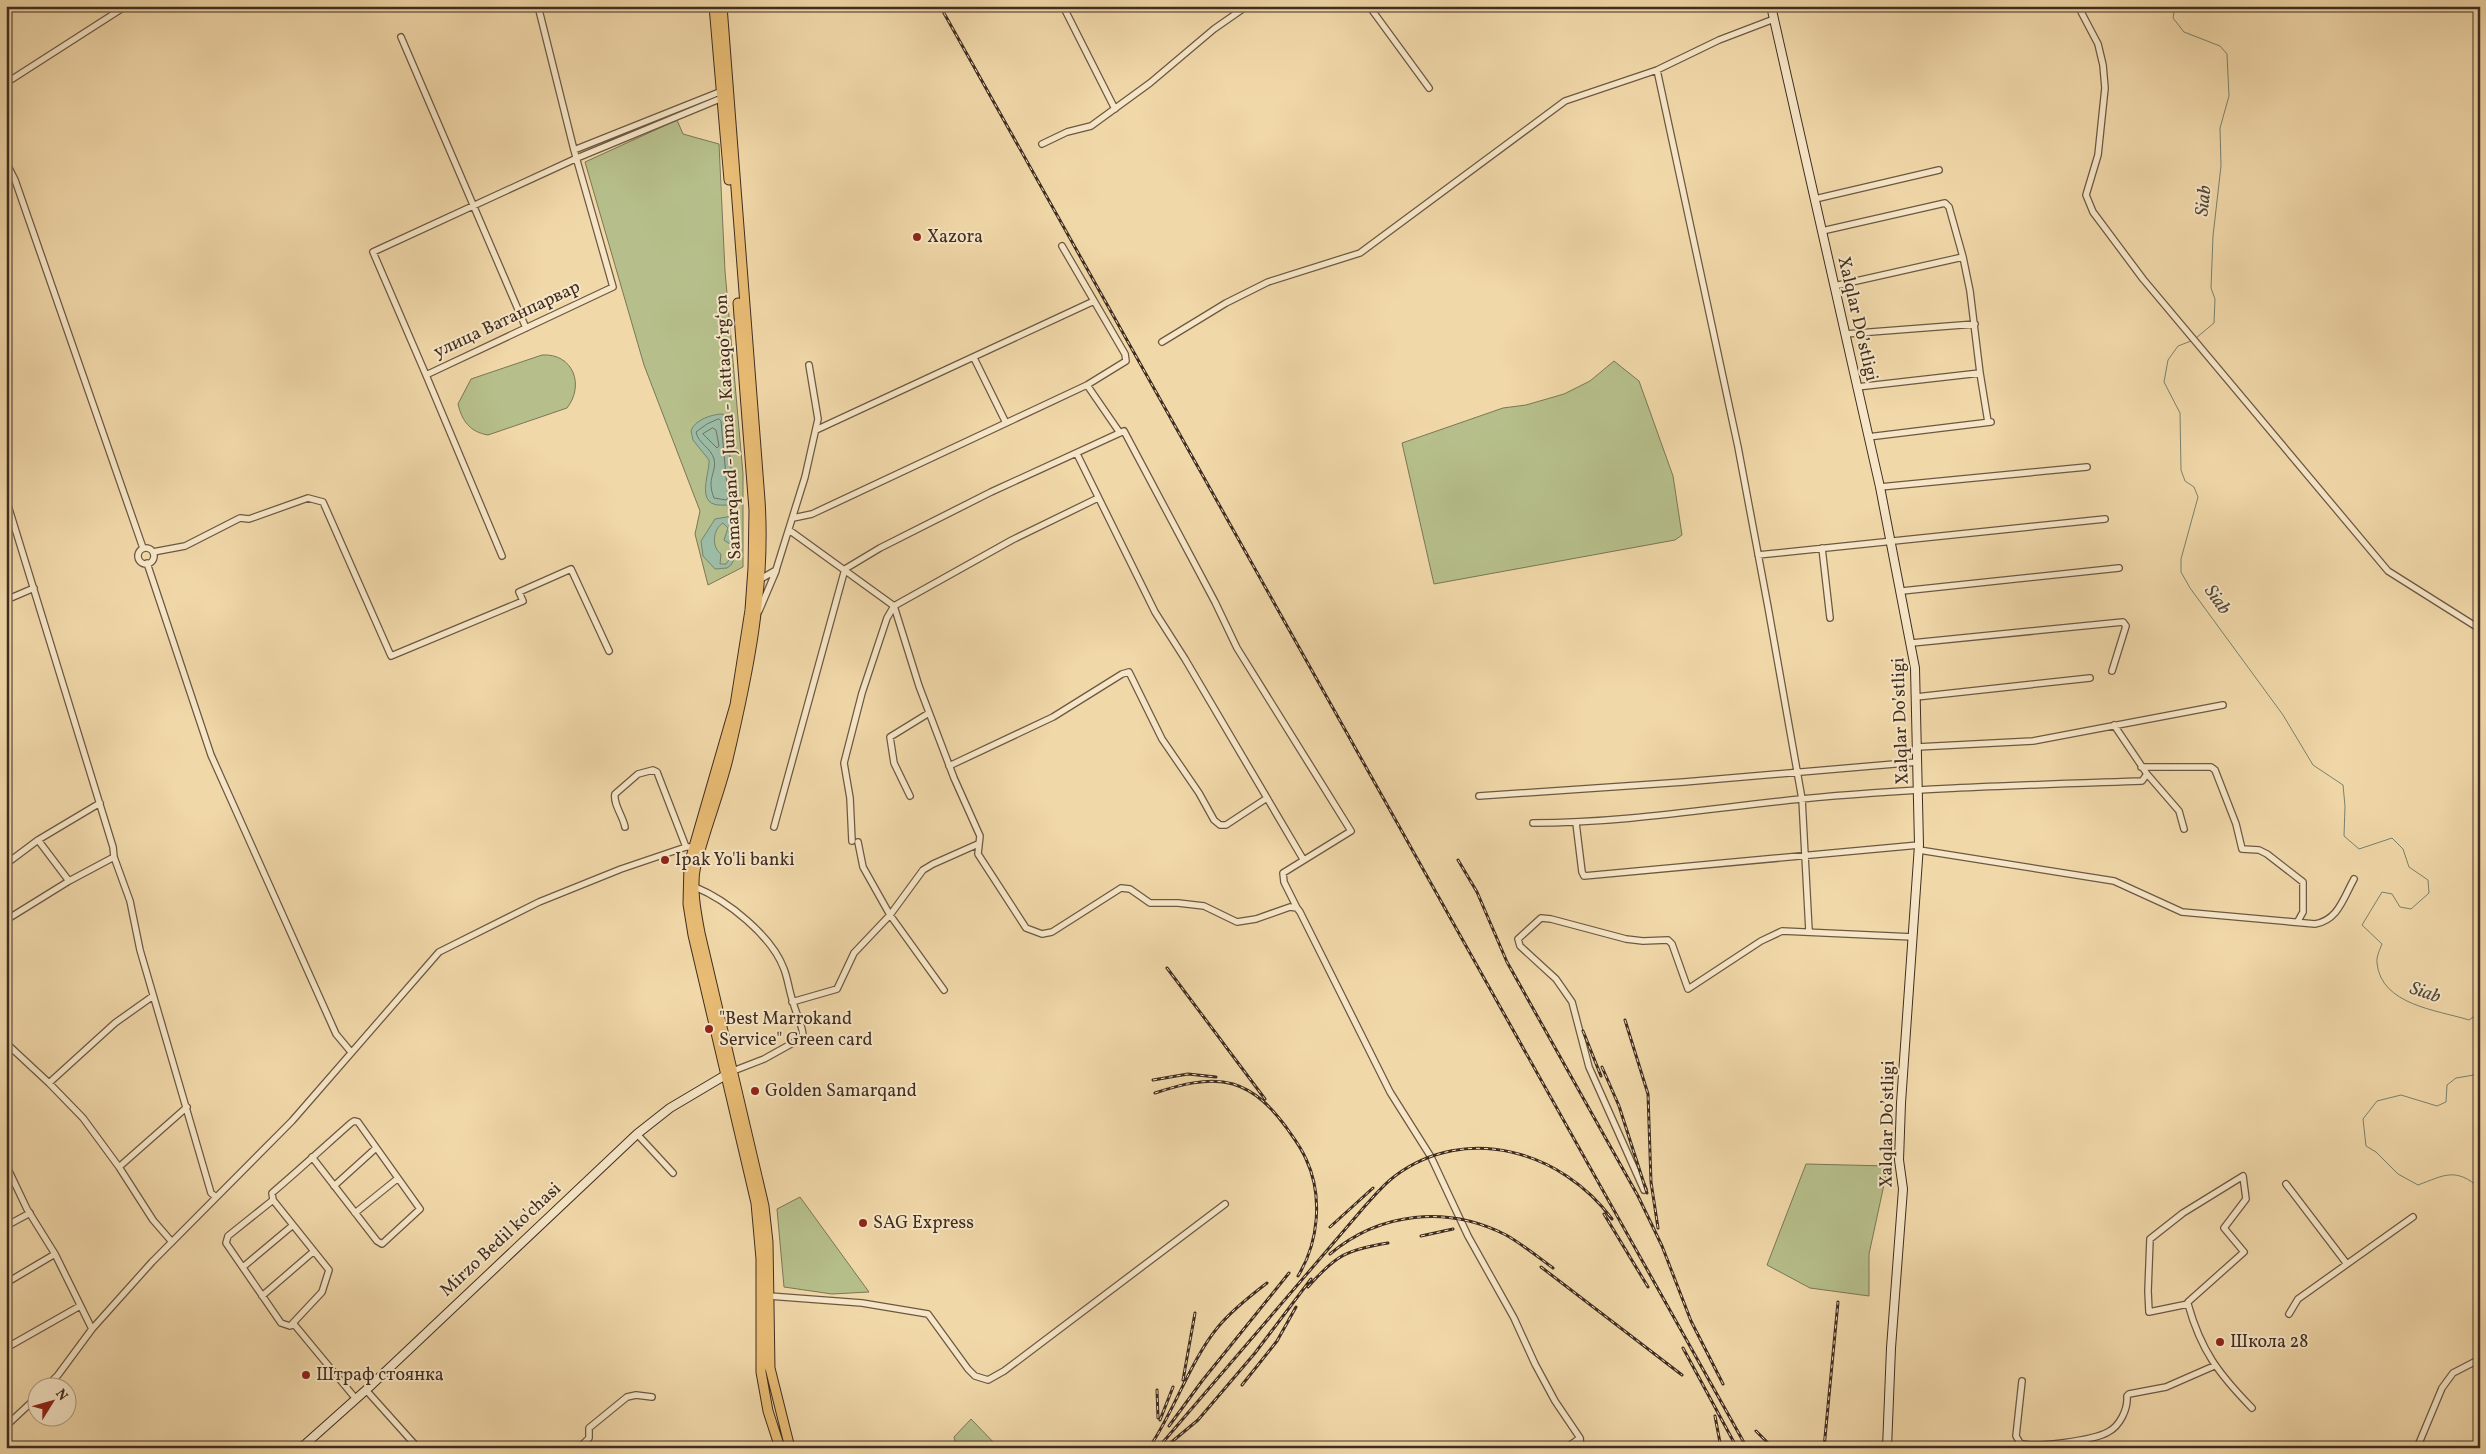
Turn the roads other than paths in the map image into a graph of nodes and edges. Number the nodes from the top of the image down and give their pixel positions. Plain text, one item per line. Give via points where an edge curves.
1 (126, 6) edge
2 (538, 6) edge
3 (714, 6) edge
4 (722, 6) edge
5 (1063, 6) edge
6 (1247, 6) edge
7 (1369, 6) edge
8 (1771, 6) edge
9 (2078, 6) edge
10 (1774, 19) junction
11 (401, 37) dead end
12 (1657, 70) junction
13 (6, 83) edge
14 (1429, 88) dead end
15 (722, 94) junction
16 (1115, 109) junction
17 (1042, 144) dead end
18 (574, 150) junction
19 (576, 158) junction
20 (6, 162) edge
21 (1939, 170) dead end
22 (1815, 199) junction
23 (473, 204) junction
24 (1822, 231) junction
25 (1062, 246) dead end
26 (1963, 257) junction
27 (1834, 286) junction
28 (1094, 301) junction
29 (1975, 324) junction
30 (526, 328) junction
31 (1845, 334) junction
32 (1162, 342) dead end
33 (974, 358) junction
34 (809, 365) dead end
35 (1980, 374) junction
36 (426, 375) junction
37 (1087, 385) junction
38 (1857, 386) junction
39 (1006, 423) junction
40 (816, 430) junction
41 (1120, 434) junction
42 (1868, 437) junction
43 (1077, 454) junction
44 (2087, 467) dead end
45 (1880, 487) junction
46 (1098, 498) junction
47 (6, 499) edge
48 (793, 518) junction
49 (2105, 519) dead end
50 (789, 530) junction
51 (1891, 540) junction
52 (144, 548) junction
53 (1822, 548) junction
54 (153, 552) junction
55 (1758, 555) junction
56 (502, 556) dead end
57 (147, 563) junction
58 (2119, 568) dead end
59 (845, 569) junction
60 (776, 570) junction
61 (756, 581) junction
62 (34, 588) junction
63 (1902, 591) junction
64 (6, 600) edge
65 (894, 606) junction
66 (756, 618) junction
67 (1830, 618) dead end
68 (2480, 628) edge
69 (1912, 643) junction
70 (609, 651) dead end
71 (2112, 671) dead end
72 (2090, 678) dead end
73 (1916, 697) junction
74 (2223, 705) dead end
75 (929, 713) junction
76 (2114, 726) junction
77 (1917, 747) junction
78 (1918, 762) junction
79 (949, 766) junction
80 (2142, 767) junction
81 (1797, 772) junction
82 (2146, 774) junction
83 (1919, 789) junction
84 (910, 796) dead end
85 (1479, 796) dead end
86 (1266, 798) junction
87 (1802, 799) junction
88 (100, 802) junction
89 (1533, 823) dead end
90 (1576, 823) junction
91 (625, 827) dead end
92 (774, 827) dead end
93 (2184, 828) dead end
94 (38, 840) junction
95 (978, 844) junction
96 (1919, 847) junction
97 (694, 848) junction
98 (1804, 854) junction
99 (114, 857) junction
100 (1303, 859) junction
101 (6, 864) edge
102 (2354, 879) dead end
103 (69, 881) junction
104 (695, 887) junction
105 (1297, 908) junction
106 (890, 915) junction
107 (6, 920) edge
108 (2298, 921) junction
109 (1809, 931) junction
110 (1914, 937) junction
111 (944, 990) dead end
112 (153, 996) junction
113 (792, 1002) junction
114 (6, 1043) edge
115 (351, 1052) junction
116 (730, 1073) junction
117 (49, 1083) junction
118 (187, 1107) junction
119 (637, 1134) junction
120 (376, 1148) junction
121 (312, 1158) junction
122 (6, 1165) edge
123 (119, 1166) junction
124 (673, 1174) dead end
125 (397, 1179) junction
126 (2286, 1184) dead end
127 (334, 1186) junction
128 (1644, 1190) dead end
129 (216, 1197) junction
130 (273, 1200) junction
131 (1225, 1204) dead end
132 (30, 1213) junction
133 (355, 1213) junction
134 (2412, 1217) dead end
135 (293, 1225) junction
136 (6, 1226) edge
137 (172, 1242) junction
138 (314, 1252) junction
139 (55, 1254) junction
140 (2347, 1264) junction
141 (243, 1266) junction
142 (6, 1283) edge
143 (262, 1296) junction
144 (768, 1296) junction
145 (2188, 1304) junction
146 (80, 1306) junction
147 (2289, 1314) dead end
148 (293, 1323) junction
149 (92, 1329) junction
150 (6, 1348) edge
151 (2480, 1359) edge
152 (2214, 1366) junction
153 (57, 1376) edge
154 (2022, 1381) dead end
155 (366, 1390) junction
156 (652, 1397) dead end
157 (356, 1399) junction
158 (28, 1405) edge
159 (2252, 1408) dead end
160 (6, 1426) edge
161 (1580, 1438) junction
162 (301, 1448) edge
163 (418, 1448) edge
164 (579, 1448) edge
165 (780, 1448) edge
166 (790, 1448) edge
167 (1566, 1448) edge
168 (1581, 1448) edge
169 (1887, 1448) edge
170 (2417, 1448) edge

1 - 13 street
2 - 18 street, улица Ватанпарвар
3 - 15 main road, Samarqand - Juma - Kattaqo‘rg‘on
4 - 61 main road, Samarqand - Juma - Kattaqo‘rg‘on via 760,507
5 - 16 street
6 - 16 street
7 - 14 street
8 - 10 main road, Xalqlar Do’stligi
9 - 68 street via 2098,44 2105,88 2098,155 2086,195 2093,212 2143,279 2388,571
10 - 12 street via 1719,40
10 - 22 main road, Xalqlar Do’stligi
11 - 23 street
12 - 32 street via 1565,101 1360,253 1268,282
12 - 55 street
15 - 18 street
15 - 19 street
15 - 61 main road, Samarqand - Juma - Kattaqo‘rg‘on via 754,510
16 - 17 street via 1091,126 1067,132
18 - 19 street, улица Ватанпарвар
19 - 23 street, улица Ватанпарвар
19 - 30 street, улица Ватанпарвар via 613,287
20 - 52 street
21 - 22 street
22 - 24 main road, Xalqlar Do’stligi
23 - 30 street
23 - 36 street, улица Ватанпарвар via 373,252
24 - 26 street via 1945,203 1950,207
24 - 27 main road, Xalqlar Do’stligi
25 - 28 street
26 - 27 street
26 - 29 street
27 - 31 main road, Xalqlar Do’stligi
28 - 33 street
28 - 37 street via 1126,361
29 - 31 street
29 - 35 street
30 - 36 street, улица Ватанпарвар
31 - 38 main road, Xalqlar Do’stligi
33 - 39 street
33 - 40 street
34 - 40 street via 818,419
35 - 38 street
35 - 42 street via 1989,422
36 - 56 street
37 - 39 street
37 - 41 street
38 - 42 main road, Xalqlar Do’stligi
39 - 48 street via 812,514
40 - 48 street
41 - 43 street
41 - 100 street via 1127,433 1237,648 1351,831
42 - 45 main road, Xalqlar Do’stligi
43 - 46 street
43 - 59 street via 965,505
44 - 45 street
45 - 51 main road, Xalqlar Do’stligi
46 - 65 street via 1012,540
46 - 86 street via 1154,612
47 - 62 street
48 - 50 street
49 - 51 street
50 - 59 street
50 - 60 street
51 - 53 street
51 - 63 main road, Xalqlar Do’stligi
52 - 54 street
52 - 57 street via 138,556
53 - 55 street
53 - 67 street
54 - 57 street via 153,560
54 - 70 street via 185,546 240,518 249,519 308,498 322,502 391,656 523,601 519,592 571,569
55 - 81 street
57 - 115 street via 211,755 336,1034
58 - 63 street
59 - 65 street
59 - 92 street
60 - 61 street
60 - 66 street
61 - 66 main road, Samarqand - Juma - Kattaqo‘rg‘on
61 - 97 main road, Samarqand - Juma - Kattaqo‘rg‘on via 735,705
62 - 64 street
62 - 88 street
63 - 69 main road, Xalqlar Do’stligi
65 - 75 street
65 - 106 street via 886,618 844,762 855,841 863,867
66 - 97 main road, Samarqand - Juma - Kattaqo‘rg‘on via 741,707
69 - 71 street via 2123,622 2126,626 2124,636
69 - 73 main road, Xalqlar Do’stligi
72 - 73 street
73 - 77 main road, Xalqlar Do’stligi
74 - 76 street
75 - 79 street
75 - 84 street via 890,737 894,764
76 - 77 street via 2033,741
76 - 80 street
77 - 78 main road, Xalqlar Do’stligi
78 - 81 street
78 - 83 main road, Xalqlar Do’stligi
79 - 86 street via 1053,717 1129,672 1162,739 1220,826
79 - 95 street via 980,836
80 - 82 street
80 - 108 street via 2211,767 2215,770 2242,849 2267,854 2303,882 2303,912
81 - 85 street
81 - 87 street
82 - 83 street via 2142,781
82 - 93 street via 2178,811
83 - 87 street
83 - 96 main road, Xalqlar Do’stligi
86 - 100 street
87 - 90 street
87 - 98 street
88 - 94 street
88 - 99 street
89 - 90 street
90 - 98 street via 1584,876
91 - 97 street via 615,794 638,774 653,770 657,772
94 - 101 street
94 - 103 street
95 - 105 street via 978,854 1002,893 1026,928 1034,933 1052,932 1121,888 1130,889 1150,903 1204,906 1237,922 1290,907
95 - 106 street via 923,870
96 - 98 street
96 - 108 street via 2114,880 2182,912
96 - 110 main road, Xalqlar Do’stligi
97 - 104 main road, Samarqand - Juma - Kattaqo‘rg‘on
97 - 115 street via 621,868 539,902 439,952
97 - 116 main road, Samarqand - Juma - Kattaqo‘rg‘on via 688,864 687,881 690,920
98 - 109 street
99 - 103 street
99 - 112 street via 130,901
100 - 105 street via 1283,872 1284,882
102 - 108 street via 2327,922
103 - 107 street
104 - 113 street via 716,898 770,942 785,970
104 - 116 main road, Samarqand - Juma - Kattaqo‘rg‘on via 700,933
105 - 161 street via 1390,1092 1431,1157 1535,1364
106 - 111 street
106 - 113 street via 854,953 837,989
109 - 110 street
109 - 128 street via 1782,930 1688,989 1668,940 1626,939 1541,918 1518,939 1520,946 1556,979 1572,1002 1589,1067
110 - 169 main road, Xalqlar Do’stligi via 1901,1102 1899,1160 1903,1190
112 - 117 street via 115,1023
112 - 118 street
113 - 116 street via 803,1030 802,1038
114 - 117 street
115 - 129 street via 292,1121
116 - 119 main road, Mirzo Bedil ko'chasi via 670,1108
116 - 144 main road via 764,1206
116 - 165 main road via 756,1203 762,1260 761,1372 768,1411
117 - 123 street via 83,1118
118 - 123 street
118 - 129 street via 211,1192
119 - 124 street
119 - 155 main road, Mirzo Bedil ko'chasi
120 - 121 street via 354,1121
120 - 125 street
120 - 127 street
121 - 127 street
121 - 130 street via 272,1192
122 - 132 street
123 - 137 street via 153,1220
125 - 133 street
125 - 133 street via 420,1209 387,1240 382,1244 377,1241
126 - 140 street
127 - 133 street
129 - 137 street
130 - 135 street
130 - 141 street via 225,1239
131 - 144 street via 1004,1372 988,1380 974,1376 928,1314 862,1303
132 - 136 street
132 - 139 street
134 - 140 street
135 - 138 street
135 - 141 street
137 - 149 street
138 - 143 street
138 - 148 street via 329,1270 328,1278 322,1292
139 - 142 street
139 - 146 street
140 - 147 street via 2298,1299
141 - 143 street
143 - 148 street via 281,1323 290,1326
144 - 166 main road via 770,1368
145 - 145 street via 2244,1252 2224,1228 2246,1199 2243,1176 2184,1212 2150,1240 2149,1312
145 - 152 street via 2193,1323
146 - 149 street
146 - 150 street
148 - 157 street
149 - 153 street
151 - 170 street via 2452,1373 2442,1388
152 - 154 street via 2166,1387 2129,1394 2126,1396 2126,1409 2109,1432 2032,1445 2020,1443 2016,1436
152 - 159 street
155 - 157 main road, Mirzo Bedil ko'chasi
155 - 163 street
156 - 164 street via 627,1398 589,1428 589,1438
157 - 162 main road, Mirzo Bedil ko'chasi
158 - 160 street
161 - 167 street
161 - 168 street

